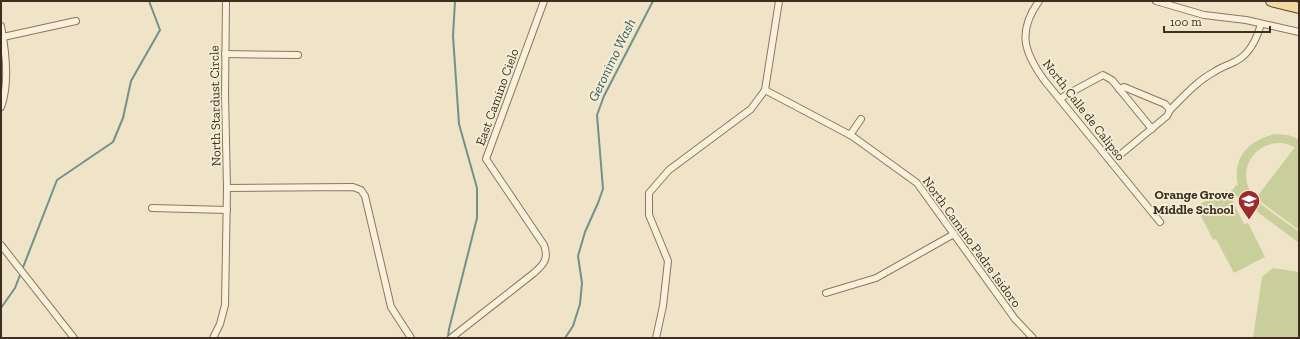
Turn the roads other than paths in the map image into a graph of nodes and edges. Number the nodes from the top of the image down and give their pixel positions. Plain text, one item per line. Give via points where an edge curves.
1 (226, 1) edge
2 (544, 1) edge
3 (778, 1) edge
4 (1039, 1) edge
5 (1156, 1) edge
6 (1271, 1) edge
7 (1299, 8) edge
8 (76, 21) dead end
9 (1261, 24) junction
10 (1, 26) edge
11 (1299, 32) edge
12 (3, 37) junction
13 (225, 54) junction
14 (298, 55) dead end
15 (1119, 89) junction
16 (765, 90) junction
17 (1060, 99) junction
18 (1, 108) edge
19 (1170, 110) junction
20 (861, 119) dead end
21 (1152, 128) junction
22 (850, 135) junction
23 (1121, 154) dead end
24 (227, 188) junction
25 (152, 208) dead end
26 (227, 210) junction
27 (1160, 222) dead end
28 (954, 234) junction
29 (1, 245) edge
30 (826, 293) dead end
31 (74, 338) edge
32 (213, 338) edge
33 (411, 338) edge
34 (451, 338) edge
35 (656, 338) edge
36 (1033, 338) edge

1 - 13 street, North Stardust Circle
2 - 34 street, East Camino Cielo via 486,159 544,245 547,256 534,273
3 - 16 street
4 - 17 street, North Calle de Calipso via 1027,26 1026,46 1032,63
5 - 9 street via 1204,14
6 - 7 main road
8 - 12 street
9 - 11 street
9 - 19 street via 1246,53 1238,60 1214,71
10 - 12 street
12 - 18 street via 6,72 5,96
13 - 14 street
13 - 24 street, North Stardust Circle
15 - 17 street via 1112,80 1103,75
15 - 19 street via 1124,87 1165,104
15 - 21 street
16 - 22 street, North Camino Padre Isidoro
16 - 35 street via 751,109 668,170 649,192 649,215 668,261
17 - 27 street, North Calle de Calipso
19 - 21 street via 1167,116
20 - 22 street
21 - 23 street
22 - 28 street, North Camino Padre Isidoro via 918,183
24 - 26 street, North Stardust Circle
24 - 33 street via 353,187 361,190 365,196 391,307
25 - 26 street
26 - 32 street, North Stardust Circle via 225,305
28 - 30 street via 876,278
28 - 36 street, North Camino Padre Isidoro via 1015,318
29 - 31 street

